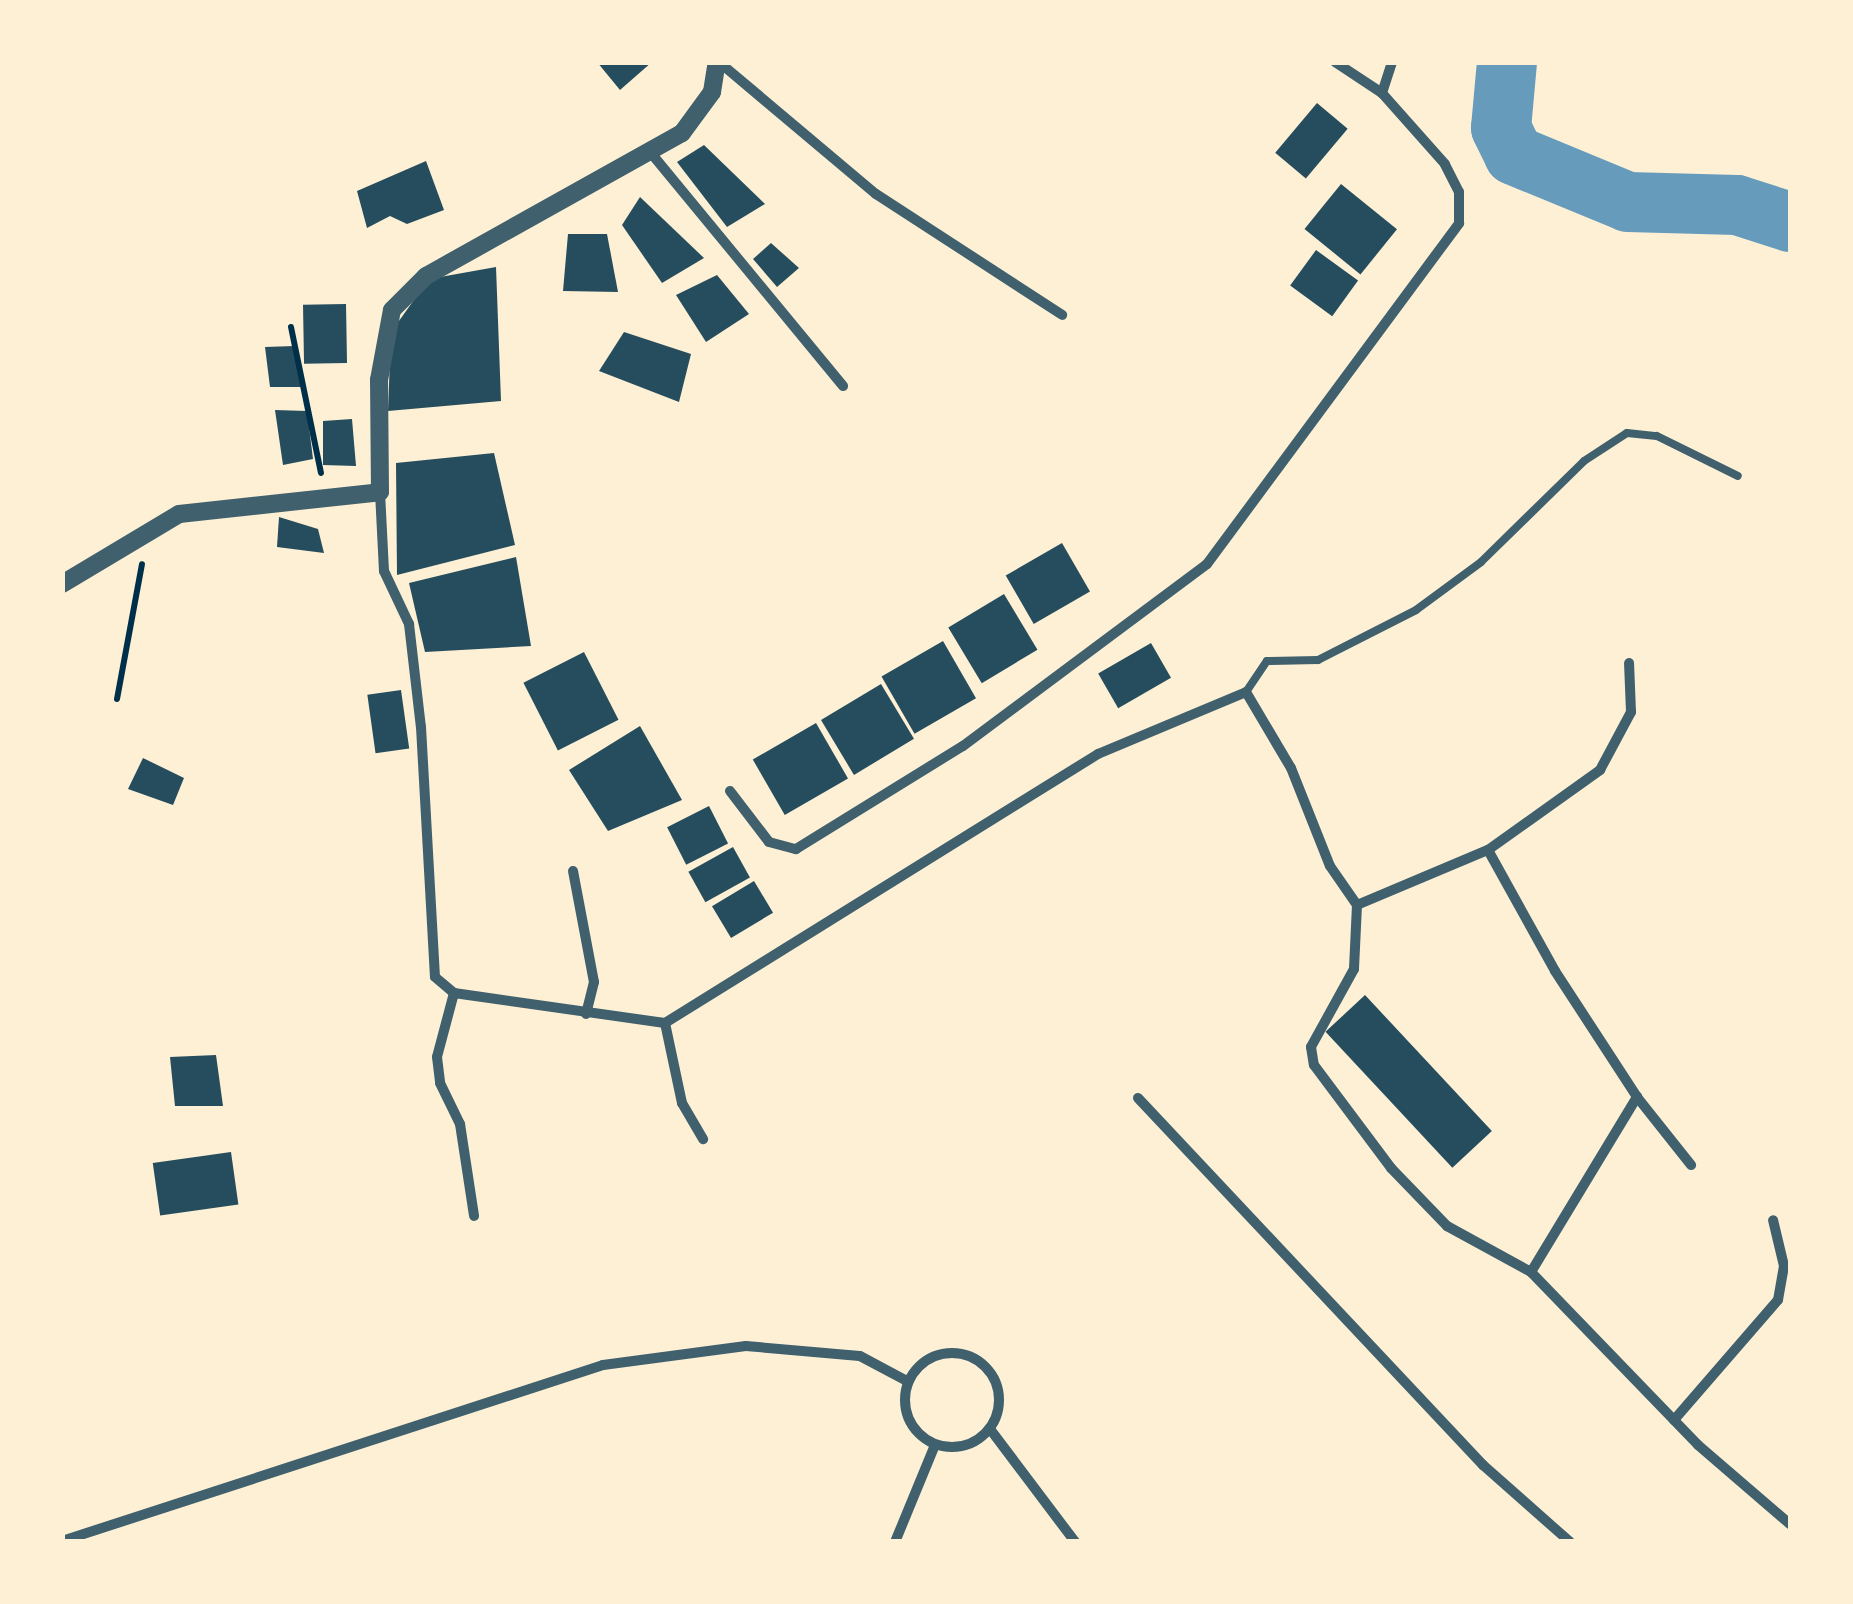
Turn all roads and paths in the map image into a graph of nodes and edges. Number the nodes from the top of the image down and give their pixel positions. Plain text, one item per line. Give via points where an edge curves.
1 (718, 62) edge
2 (1335, 62) edge
3 (1392, 62) edge
4 (1382, 92) junction
5 (651, 153) junction
6 (1062, 315) dead end
7 (291, 327) dead end
8 (844, 386) dead end
9 (1738, 476) dead end
10 (380, 492) junction
11 (326, 494) junction
12 (148, 529) junction
13 (62, 584) edge
14 (1629, 663) dead end
15 (1246, 692) junction
16 (117, 700) dead end
17 (730, 790) dead end
18 (1488, 850) junction
19 (573, 871) dead end
20 (1357, 905) junction
21 (454, 993) junction
22 (586, 1014) junction
23 (665, 1023) junction
24 (1637, 1097) junction
25 (1138, 1098) dead end
26 (703, 1139) dead end
27 (1691, 1165) dead end
28 (474, 1216) dead end
29 (1772, 1220) dead end
30 (1531, 1272) junction
31 (909, 1382) junction
32 (1674, 1420) junction
33 (990, 1429) junction
34 (935, 1445) junction
35 (1790, 1524) edge
36 (62, 1540) edge
37 (895, 1542) edge
38 (1075, 1542) edge
39 (1570, 1542) edge

1 - 5 street via 712,92 682,133
1 - 6 street via 876,194
2 - 4 street
3 - 4 street
4 - 17 street via 1445,164 1459,192 1458,224 1207,564 963,746 796,849 768,842
5 - 8 street
5 - 10 street via 426,276 392,310 379,380
7 - 11 path
9 - 15 lane via 1657,436 1627,433 1584,460 1481,562 1416,610 1318,660 1267,661
10 - 11 street
10 - 21 street via 384,571 409,624 421,727 435,977
11 - 12 street via 179,514
12 - 13 street
12 - 16 path
14 - 18 street via 1631,712 1600,770
15 - 20 street via 1291,768 1330,866
15 - 23 street via 1098,754
18 - 20 street
18 - 24 street via 1555,971
19 - 22 street via 594,982
20 - 30 street via 1354,969 1311,1047 1314,1065 1391,1168 1448,1226
21 - 22 street
21 - 28 street via 437,1057 440,1083 460,1124
22 - 23 street
23 - 26 street via 682,1103
24 - 27 street
24 - 30 street
25 - 39 street via 1484,1465
29 - 32 street via 1784,1266 1778,1300
30 - 32 street
31 - 33 street via 934,1356 971,1356 996,1382 999,1406
31 - 34 street via 907,1414
31 - 36 street via 860,1356 746,1346 603,1365
32 - 35 street
33 - 34 street via 965,1446
33 - 38 street
34 - 37 street

